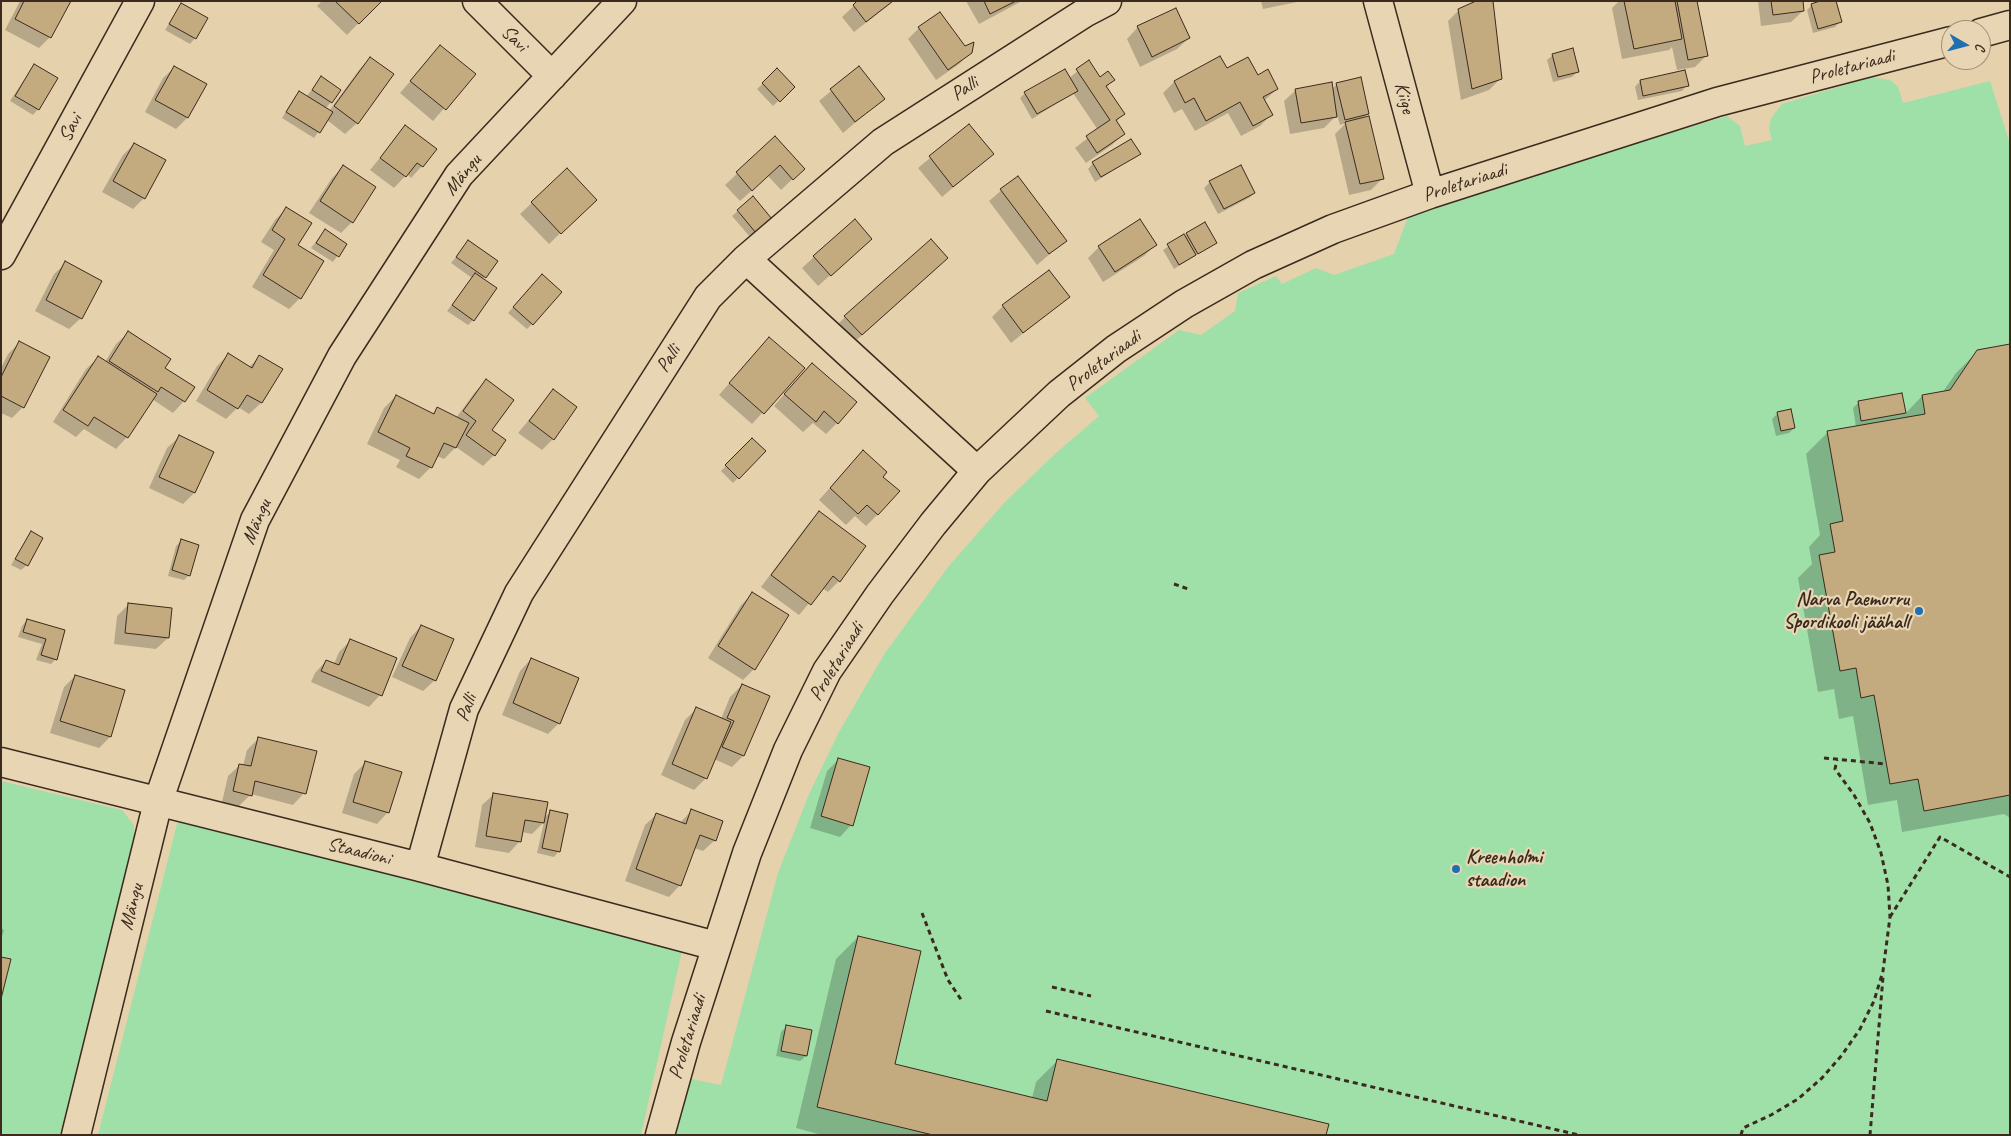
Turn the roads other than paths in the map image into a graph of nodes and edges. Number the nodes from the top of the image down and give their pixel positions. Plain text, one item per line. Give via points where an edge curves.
1 (140, 1) edge
2 (476, 1) edge
3 (622, 1) edge
4 (1106, 1) edge
5 (1378, 1) edge
6 (2010, 25) edge
7 (1991, 30) edge
8 (1941, 43) edge
9 (552, 76) junction
10 (1430, 194) junction
11 (1, 255) edge
12 (746, 259) junction
13 (977, 472) junction
14 (1, 762) edge
15 (158, 802) junction
16 (420, 868) junction
17 (716, 946) junction
18 (76, 1135) edge
19 (660, 1135) edge

1 - 11 street, Savi
2 - 9 street, Savi
3 - 9 street, Mängu
4 - 12 street, Palli via 883,142
5 - 10 street, Kiige
6 - 7 street
8 - 10 street, Proletariaadi via 1717,102
9 - 15 street, Mängu via 459,176 342,356 255,520
10 - 13 street, Proletariaadi via 1332,229 1252,266 1184,304 1116,349 1059,394
12 - 13 street
12 - 16 street, Palli via 708,297 519,593 464,710
13 - 17 street, Proletariaadi via 880,594 827,671 785,758 747,853
14 - 15 street, Staadioni
15 - 16 street, Staadioni
15 - 18 street, Mängu
16 - 17 street, Staadioni
17 - 19 street, Proletariaadi

